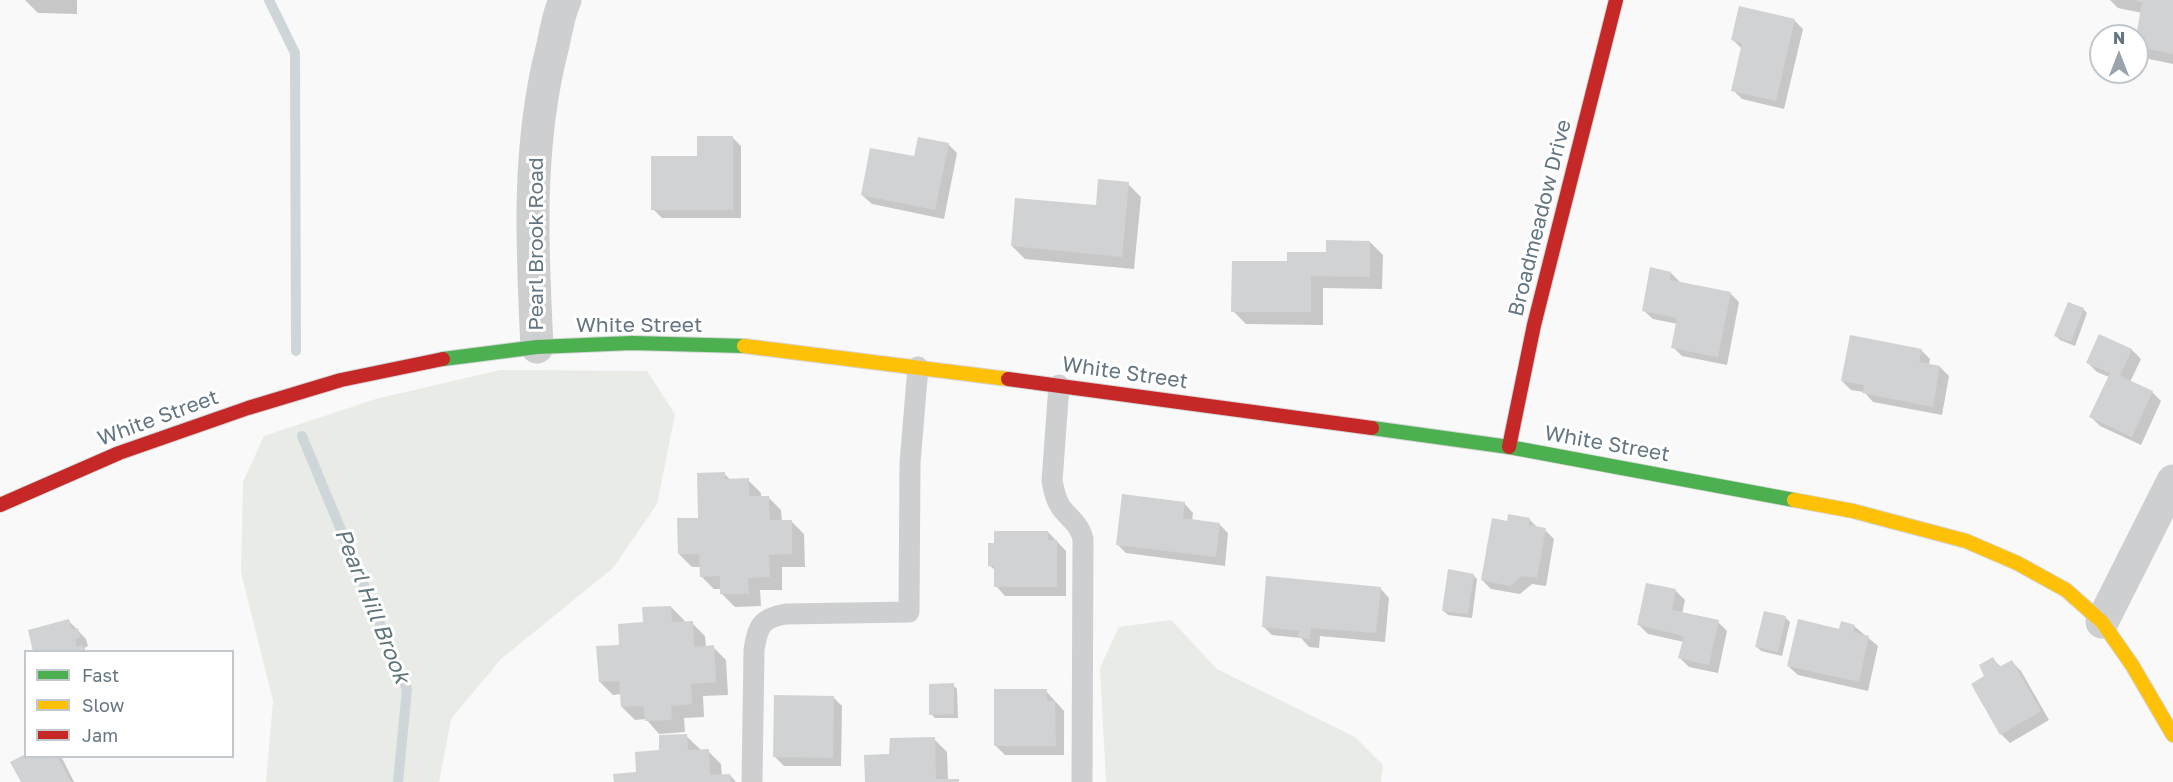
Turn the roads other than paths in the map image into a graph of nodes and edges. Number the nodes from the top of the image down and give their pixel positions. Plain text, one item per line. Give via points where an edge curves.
1 (565, 0) edge
2 (1616, 0) edge
3 (537, 347) junction
4 (918, 366) junction
5 (1059, 385) junction
6 (1509, 447) junction
7 (2173, 481) edge
8 (0, 505) edge
9 (2102, 622) junction
10 (2173, 735) edge
11 (752, 782) edge
12 (1082, 782) edge

1 - 3 street, Pearl Brook Road via 545,77 535,150 532,244
2 - 6 street, Broadmeadow Drive via 1534,325
3 - 4 street, White Street via 747,346
3 - 8 street, White Street via 437,360 269,402 119,453
4 - 5 street, White Street
4 - 11 lane via 910,462 909,612 786,614 772,616 762,623 753,650
5 - 6 street, White Street
5 - 12 lane via 1055,494 1061,508 1081,529 1083,539
6 - 9 street, White Street via 1853,510 1966,542 2017,563 2066,590
7 - 9 street
9 - 10 street, White Street

